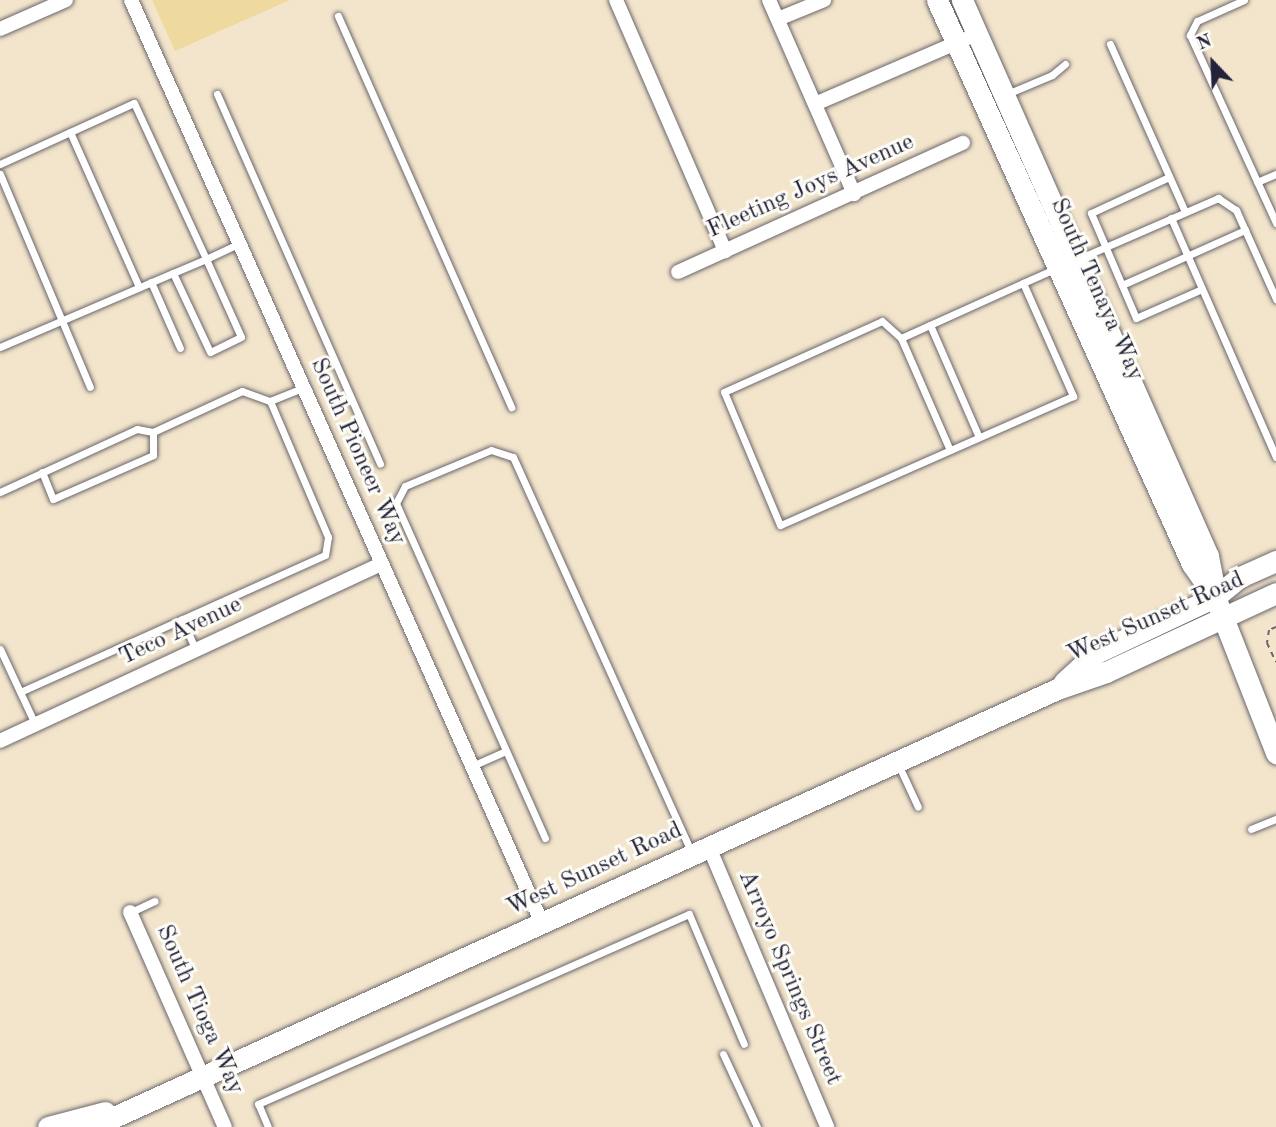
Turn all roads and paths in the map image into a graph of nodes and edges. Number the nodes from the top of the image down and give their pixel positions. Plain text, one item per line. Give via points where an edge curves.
1 (66, 0) edge
2 (131, 0) edge
3 (616, 0) edge
4 (769, 0) edge
5 (824, 0) edge
6 (937, 0) edge
7 (962, 0) edge
8 (1244, 0) edge
9 (338, 16) dead end
10 (778, 19) junction
11 (0, 29) edge
12 (977, 34) junction
13 (956, 43) junction
14 (1110, 44) dead end
15 (1065, 64) dead end
16 (217, 94) dead end
17 (1004, 96) junction
18 (814, 104) junction
19 (70, 132) junction
20 (962, 144) dead end
21 (0, 164) edge
22 (0, 174) edge
23 (1276, 174) edge
24 (1169, 177) junction
25 (1257, 182) junction
26 (854, 194) junction
27 (1185, 212) junction
28 (1171, 218) junction
29 (1276, 223) edge
30 (1245, 230) junction
31 (240, 243) junction
32 (1105, 246) junction
33 (725, 251) junction
34 (1187, 256) junction
35 (206, 259) junction
36 (1067, 264) junction
37 (678, 272) dead end
38 (173, 273) junction
39 (151, 282) junction
40 (1023, 283) junction
41 (1122, 285) junction
42 (139, 287) junction
43 (1202, 289) junction
44 (1276, 299) edge
45 (62, 320) junction
46 (930, 325) junction
47 (901, 338) junction
48 (0, 347) edge
49 (180, 348) dead end
50 (90, 387) dead end
51 (304, 387) junction
52 (270, 401) junction
53 (511, 407) dead end
54 (153, 432) junction
55 (979, 437) junction
56 (950, 450) junction
57 (1276, 457) edge
58 (380, 464) dead end
59 (42, 472) junction
60 (0, 492) edge
61 (1276, 561) edge
62 (382, 564) junction
63 (1276, 593) edge
64 (1219, 607) junction
65 (182, 619) junction
66 (1276, 627) edge
67 (0, 649) edge
68 (196, 650) junction
69 (1276, 662) edge
70 (20, 692) junction
71 (35, 724) junction
72 (0, 741) edge
73 (506, 751) junction
74 (1276, 753) edge
75 (898, 764) junction
76 (472, 766) junction
77 (918, 807) dead end
78 (1276, 819) edge
79 (1251, 829) dead end
80 (545, 838) dead end
81 (700, 851) junction
82 (155, 901) dead end
83 (130, 912) joint
84 (542, 923) junction
85 (744, 1044) dead end
86 (723, 1054) dead end
87 (204, 1077) junction
88 (155, 1099) junction
89 (48, 1127) edge
90 (92, 1127) edge
91 (225, 1127) edge
92 (268, 1127) edge
93 (757, 1127) edge
94 (827, 1127) edge

1 - 11 street
2 - 31 street, South Pioneer Way
3 - 33 street
4 - 10 street
5 - 10 street
6 - 13 main road, South Tenaya Way
7 - 12 main road, South Tenaya Way
8 - 25 lane via 1197,21 1190,35
9 - 53 lane
10 - 18 street
12 - 13 street
12 - 17 main road, South Tenaya Way
13 - 18 street
13 - 36 main road, South Tenaya Way
14 - 24 lane
15 - 17 lane via 1052,75
16 - 58 lane
17 - 36 main road, South Tenaya Way
18 - 26 street
19 - 21 lane
19 - 35 lane via 134,103
19 - 42 lane
20 - 26 street, Fleeting Joys Avenue
22 - 45 lane
23 - 25 lane
24 - 27 lane
24 - 32 lane via 1091,213
25 - 29 lane
26 - 33 street, Fleeting Joys Avenue
27 - 28 lane
27 - 30 lane via 1217,198 1236,210
28 - 32 lane
28 - 34 lane
30 - 34 lane
30 - 44 lane
31 - 35 lane
31 - 51 street, South Pioneer Way
32 - 36 lane
32 - 41 lane
33 - 37 street, Fleeting Joys Avenue
34 - 41 lane
34 - 43 lane
35 - 38 lane
35 - 38 lane via 242,337 210,352
36 - 40 lane
36 - 64 main road, South Tenaya Way via 1192,564
38 - 39 lane
39 - 42 lane
39 - 49 lane
40 - 46 lane
40 - 55 lane via 1073,396
41 - 43 lane via 1136,318
42 - 45 lane
43 - 57 lane
45 - 48 lane
45 - 50 lane
46 - 47 lane
46 - 55 lane
47 - 56 lane
47 - 56 lane via 882,321 724,392 780,525
51 - 52 lane
51 - 62 street, South Pioneer Way
52 - 54 lane via 242,391
52 - 65 lane via 328,537 325,555
54 - 59 lane via 137,429
54 - 59 lane via 153,455 53,499
55 - 56 lane
59 - 60 lane
61 - 64 main road, West Sunset Road via 1240,577
62 - 68 street, Teco Avenue
62 - 76 street, South Pioneer Way
63 - 64 main road, West Sunset Road
64 - 74 main road, South Tenaya Way
64 - 75 main road, West Sunset Road via 1106,672 1057,689
65 - 68 lane
65 - 70 lane
66 - 69 path via 1269,630 1266,643
67 - 70 lane
68 - 71 street, Teco Avenue
70 - 71 lane
71 - 72 street, Teco Avenue
73 - 76 lane
73 - 80 lane
73 - 81 lane via 396,503 405,486 491,450 513,457
75 - 77 lane
75 - 81 main road, West Sunset Road
76 - 84 street, South Pioneer Way
78 - 79 lane
81 - 84 main road, West Sunset Road
81 - 94 street, Arroyo Springs Street
82 - 83 lane
83 - 87 street, South Tioga Way
84 - 87 main road, West Sunset Road
85 - 92 lane via 689,914 258,1104
86 - 93 lane
87 - 88 main road, West Sunset Road
87 - 91 street, South Tioga Way
88 - 89 main road, West Sunset Road
88 - 90 main road, West Sunset Road

